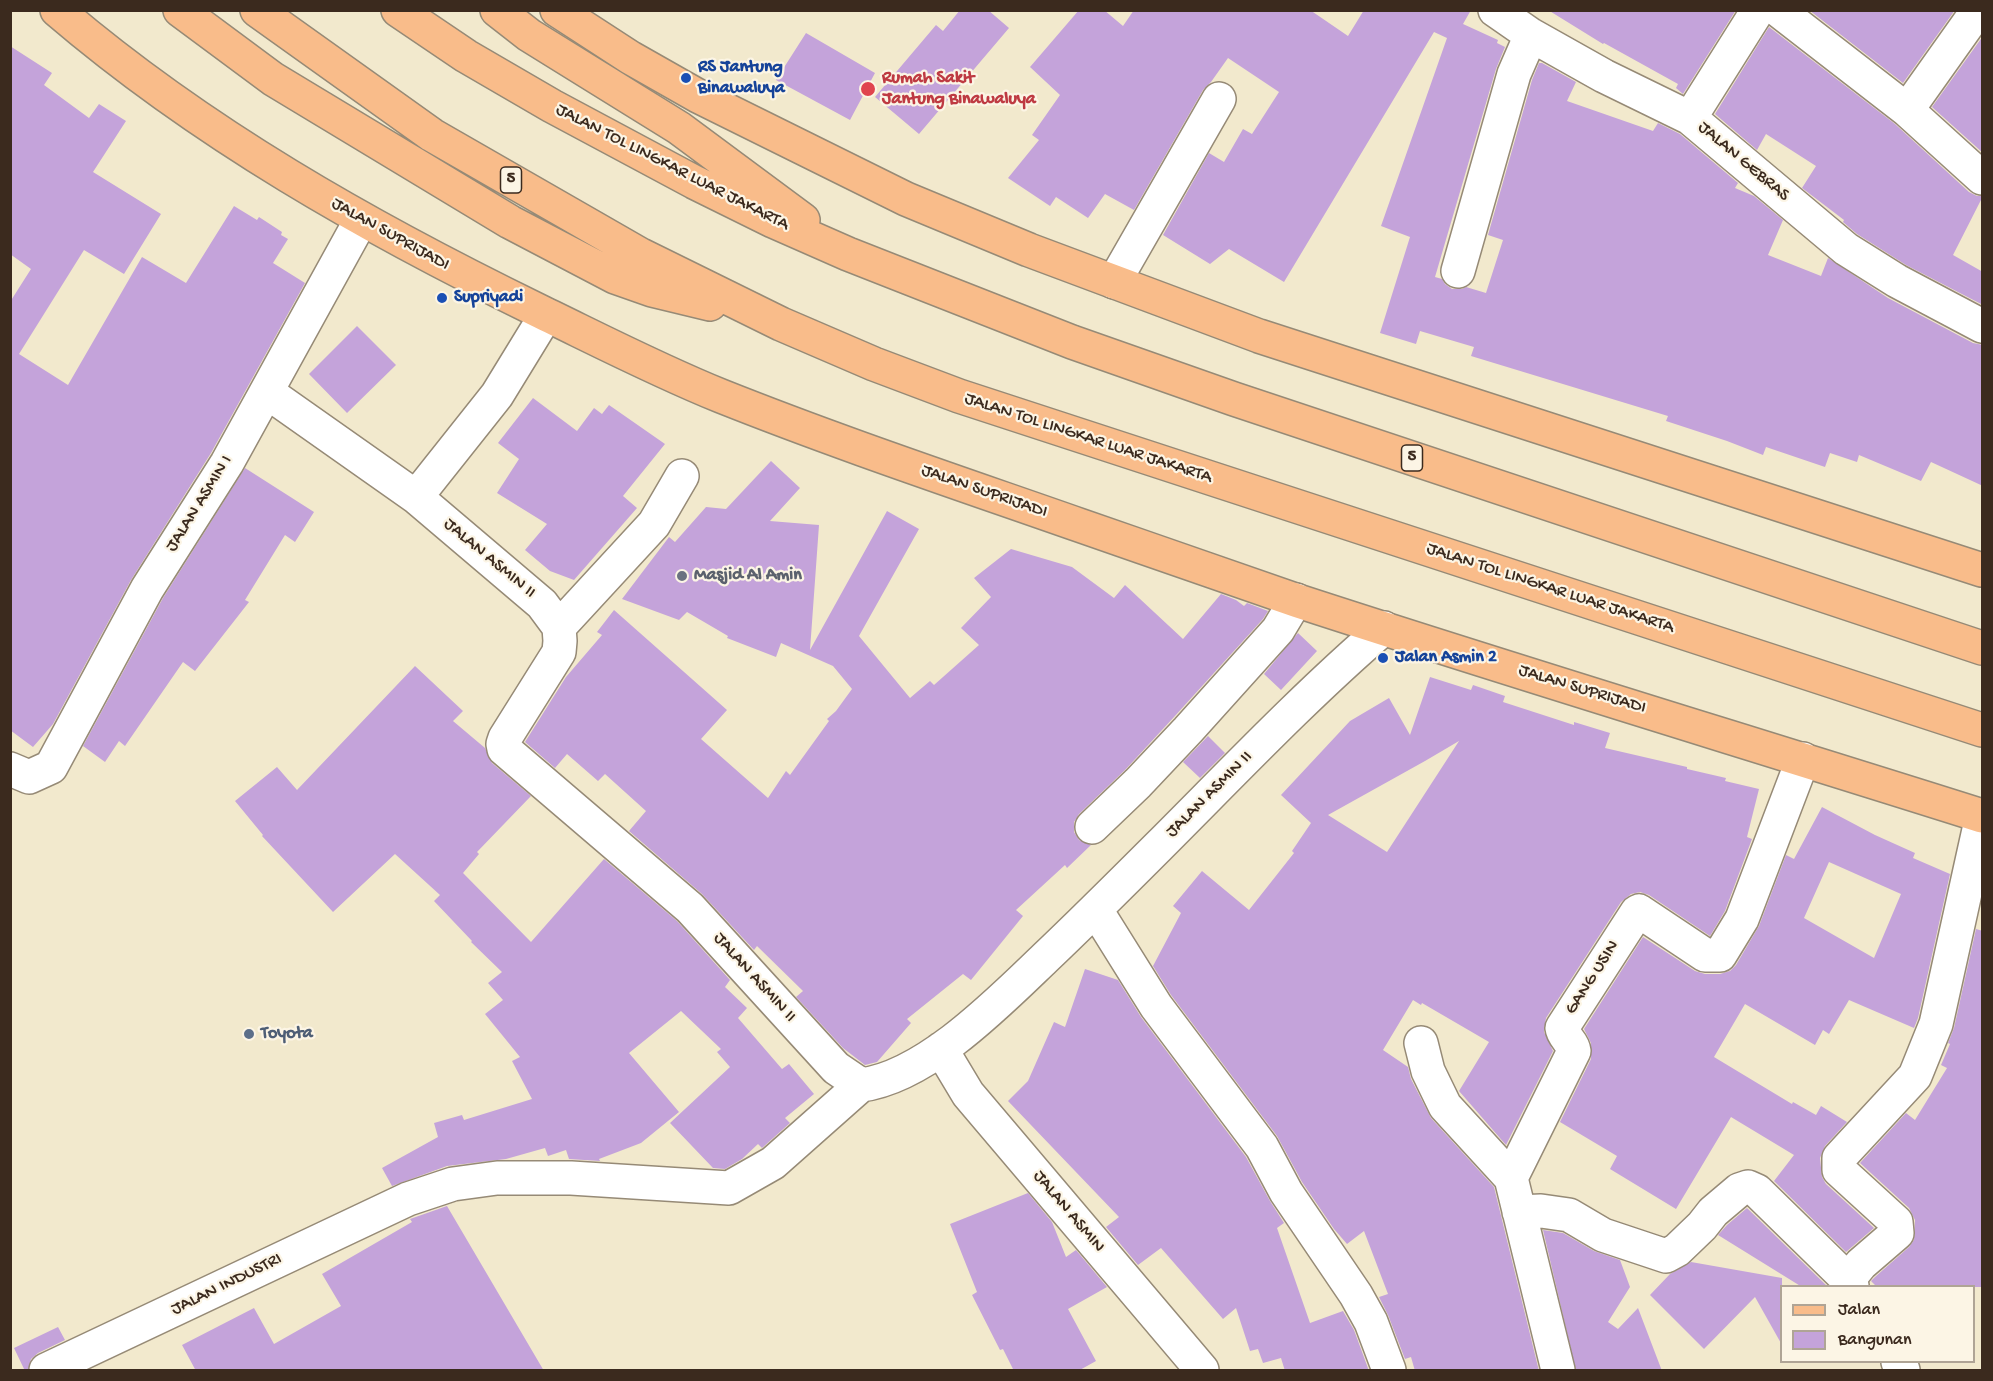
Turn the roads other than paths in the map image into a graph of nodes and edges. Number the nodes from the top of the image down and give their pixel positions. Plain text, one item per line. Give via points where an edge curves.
1 (57, 10) edge
2 (180, 10) edge
3 (257, 10) edge
4 (398, 10) edge
5 (497, 10) edge
6 (1495, 10) edge
7 (1758, 10) edge
8 (1778, 10) edge
9 (1978, 10) edge
10 (565, 12) edge
11 (1531, 35) junction
12 (1219, 99) dead end
13 (1907, 110) junction
14 (1690, 118) junction
15 (1983, 178) edge
16 (361, 220) junction
17 (848, 254) junction
18 (1458, 271) dead end
19 (1114, 282) junction
20 (546, 315) junction
21 (781, 324) junction
22 (1983, 326) edge
23 (267, 392) junction
24 (682, 476) dead end
25 (416, 497) junction
26 (1983, 570) edge
27 (1296, 600) junction
28 (559, 627) junction
29 (1384, 628) junction
30 (1983, 648) edge
31 (1983, 730) edge
32 (1803, 759) junction
33 (20, 773) edge
34 (1982, 816) edge
35 (1092, 827) dead end
36 (1096, 910) junction
37 (1421, 1043) dead end
38 (941, 1049) junction
39 (861, 1085) junction
40 (1511, 1178) junction
41 (1519, 1212) junction
42 (1850, 1283) edge
43 (46, 1371) edge
44 (1202, 1371) edge
45 (1389, 1371) edge
46 (1558, 1371) edge

1 - 16 main road, JALAN SUPRIJADI via 146,81 242,147
2 - 21 main road via 273,79 573,256 652,290
3 - 21 main road, JALAN TOL LINGKAR LUAR JAKARTA / 5 via 432,135 641,255
4 - 17 main road, JALAN TOL LINGKAR LUAR JAKARTA / 5 via 466,56 572,117 773,222
5 - 17 main road via 529,35 679,128
6 - 11 street, JALAN GEBRAS
7 - 14 street
8 - 13 street
9 - 13 street
10 - 19 main road via 631,58 817,156 906,199
11 - 14 street, JALAN GEBRAS
11 - 18 street via 1514,74
12 - 19 street
13 - 15 street
14 - 22 street, JALAN GEBRAS via 1846,249
16 - 20 main road, JALAN SUPRIJADI
16 - 23 street, JALAN ASMIN I
17 - 30 main road, JALAN TOL LINGKAR LUAR JAKARTA / 5 via 1126,361
19 - 26 main road via 1259,336
20 - 25 street via 497,395
20 - 27 main road, JALAN SUPRIJADI via 718,394 920,470
21 - 31 main road, JALAN TOL LINGKAR LUAR JAKARTA / 5 via 959,396
23 - 25 street, JALAN ASMIN II
23 - 33 street, JALAN ASMIN I via 147,589 51,767
24 - 28 street via 654,524
25 - 28 street, JALAN ASMIN II via 542,604
27 - 29 main road, JALAN SUPRIJADI
27 - 35 street via 1278,630 1188,730
28 - 39 street, JALAN ASMIN II via 559,652 505,738 504,749 690,908 836,1068
29 - 32 main road, JALAN SUPRIJADI
29 - 36 street, JALAN ASMIN II via 1332,672
32 - 34 main road, JALAN SUPRIJADI
32 - 40 street, GANG USIN via 1742,919 1720,955 1705,954 1640,911 1635,913 1562,1028 1574,1051
34 - 42 street via 1936,1024 1915,1076 1839,1158 1839,1170 1896,1222 1897,1233 1861,1264
36 - 38 street, JALAN ASMIN II via 996,1005
36 - 45 street via 1156,1006 1262,1146 1286,1192 1356,1295 1371,1322
37 - 40 street via 1428,1071 1445,1106
38 - 39 street, JALAN ASMIN II via 876,1083
38 - 44 street, JALAN ASMIN via 968,1094
39 - 43 street, JALAN INDUSTRI via 773,1163 729,1188 571,1178 497,1178 453,1184 408,1199
40 - 41 street
41 - 42 street via 1569,1215 1603,1235 1666,1256 1739,1190 1748,1187 1757,1191
41 - 46 street

